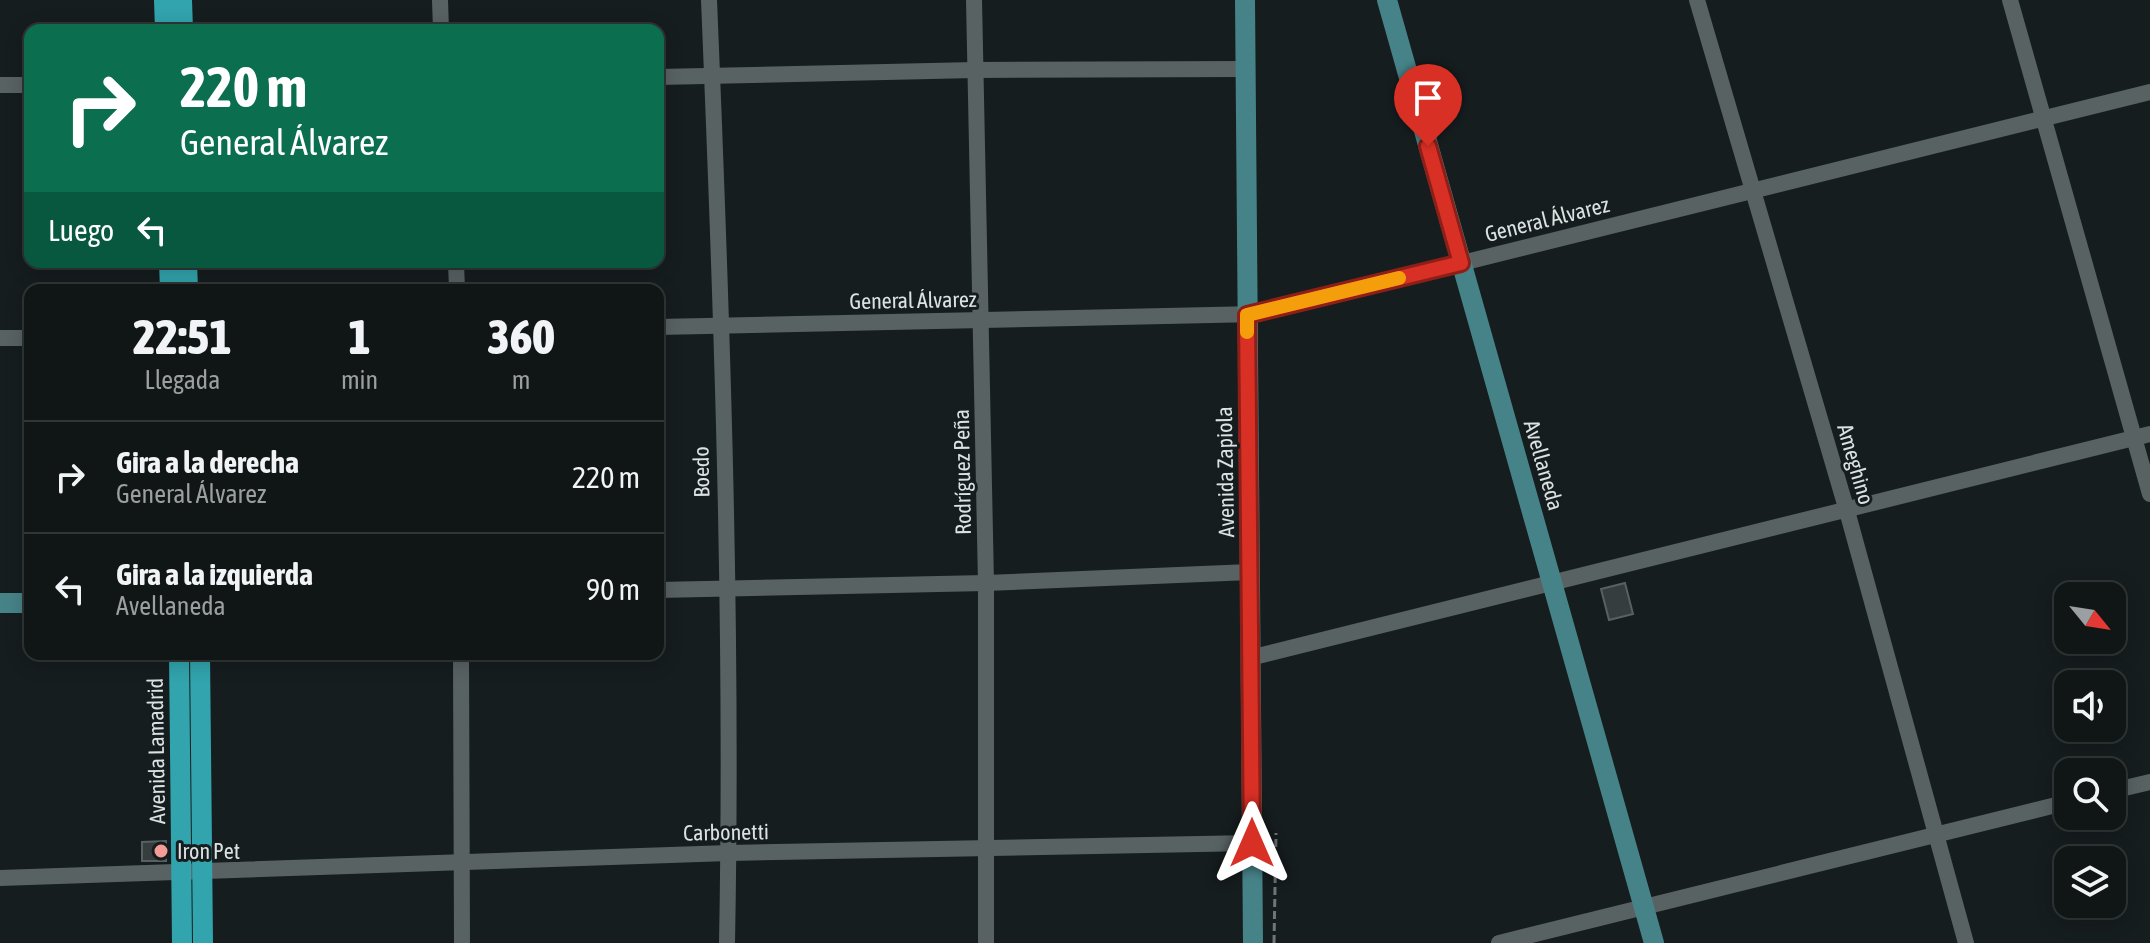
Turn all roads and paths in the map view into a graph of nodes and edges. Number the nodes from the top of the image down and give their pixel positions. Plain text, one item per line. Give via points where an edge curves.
1 (164, 0) edge
2 (182, 0) edge
3 (440, 0) edge
4 (709, 0) edge
5 (974, 0) edge
6 (1245, 0) edge
7 (1387, 0) edge
8 (1697, 0) edge
9 (2010, 0) edge
10 (165, 24) edge
11 (183, 24) edge
12 (441, 24) edge
13 (1246, 69) junction
14 (975, 70) junction
15 (712, 76) junction
16 (664, 77) edge
17 (0, 85) edge
18 (24, 85) edge
19 (2150, 92) edge
20 (2045, 118) junction
21 (1752, 192) junction
22 (1461, 263) junction
23 (1247, 315) junction
24 (981, 321) junction
25 (720, 325) junction
26 (664, 327) edge
27 (0, 338) edge
28 (24, 338) edge
29 (2142, 436) edge
30 (2150, 494) edge
31 (1847, 511) junction
32 (1250, 572) junction
33 (986, 583) junction
34 (1553, 583) junction
35 (726, 588) junction
36 (664, 590) edge
37 (0, 603) edge
38 (24, 603) edge
39 (1250, 658) junction
40 (179, 660) edge
41 (200, 660) edge
42 (461, 660) edge
43 (2150, 782) edge
44 (2126, 788) edge
45 (2054, 805) edge
46 (1276, 833) dead end
47 (1936, 834) junction
48 (1252, 843) junction
49 (986, 849) junction
50 (729, 853) junction
51 (462, 862) junction
52 (192, 872) junction
53 (0, 878) edge
54 (1644, 907) junction
55 (182, 943) edge
56 (203, 943) edge
57 (462, 943) edge
58 (727, 943) edge
59 (986, 943) edge
60 (1253, 943) edge
61 (1274, 943) edge
62 (1499, 943) edge
63 (1654, 943) edge
64 (1966, 943) edge

1 - 10 main road
2 - 11 main road
3 - 12 street
4 - 15 street, Boedo
5 - 14 street, Rodríguez Peña
6 - 13 street, Avenida Zapiola
7 - 22 street, Avellaneda
8 - 21 street, Ameghino
9 - 20 street
13 - 14 street
13 - 23 street, Avenida Zapiola
14 - 15 street
14 - 24 street, Rodríguez Peña
15 - 16 street
15 - 25 street, Boedo
17 - 18 street
19 - 20 street, General Álvarez
20 - 21 street, General Álvarez
20 - 29 street
21 - 22 street, General Álvarez
21 - 31 street, Ameghino
22 - 23 street, General Álvarez
22 - 34 street, Avellaneda
23 - 24 street, General Álvarez
23 - 32 street, Avenida Zapiola
24 - 25 street, General Álvarez
24 - 33 street, Rodríguez Peña
25 - 26 street, General Álvarez
25 - 35 street, Boedo
27 - 28 street
29 - 30 street
29 - 31 street
31 - 34 street
31 - 47 street, Ameghino
32 - 33 street
32 - 39 street, Avenida Zapiola
33 - 35 street
33 - 49 street, Rodríguez Peña
34 - 39 street
34 - 54 street, Avellaneda
35 - 36 street
35 - 50 street, Boedo
37 - 38 street
39 - 48 street, Avenida Zapiola
40 - 52 main road, Avenida Lamadrid
41 - 52 main road, Avenida Lamadrid
42 - 51 street
43 - 44 street
45 - 47 street
46 - 61 path
47 - 54 street
47 - 64 street, Ameghino
48 - 49 street, Carbonetti
48 - 60 street, Avenida Zapiola
49 - 50 street, Carbonetti
49 - 59 street, Rodríguez Peña
50 - 51 street, Carbonetti
50 - 58 street, Boedo
51 - 52 street, Carbonetti
51 - 57 street
52 - 53 street, Carbonetti
52 - 55 main road, Avenida Lamadrid
52 - 56 main road, Avenida Lamadrid
54 - 62 street
54 - 63 street, Avellaneda

